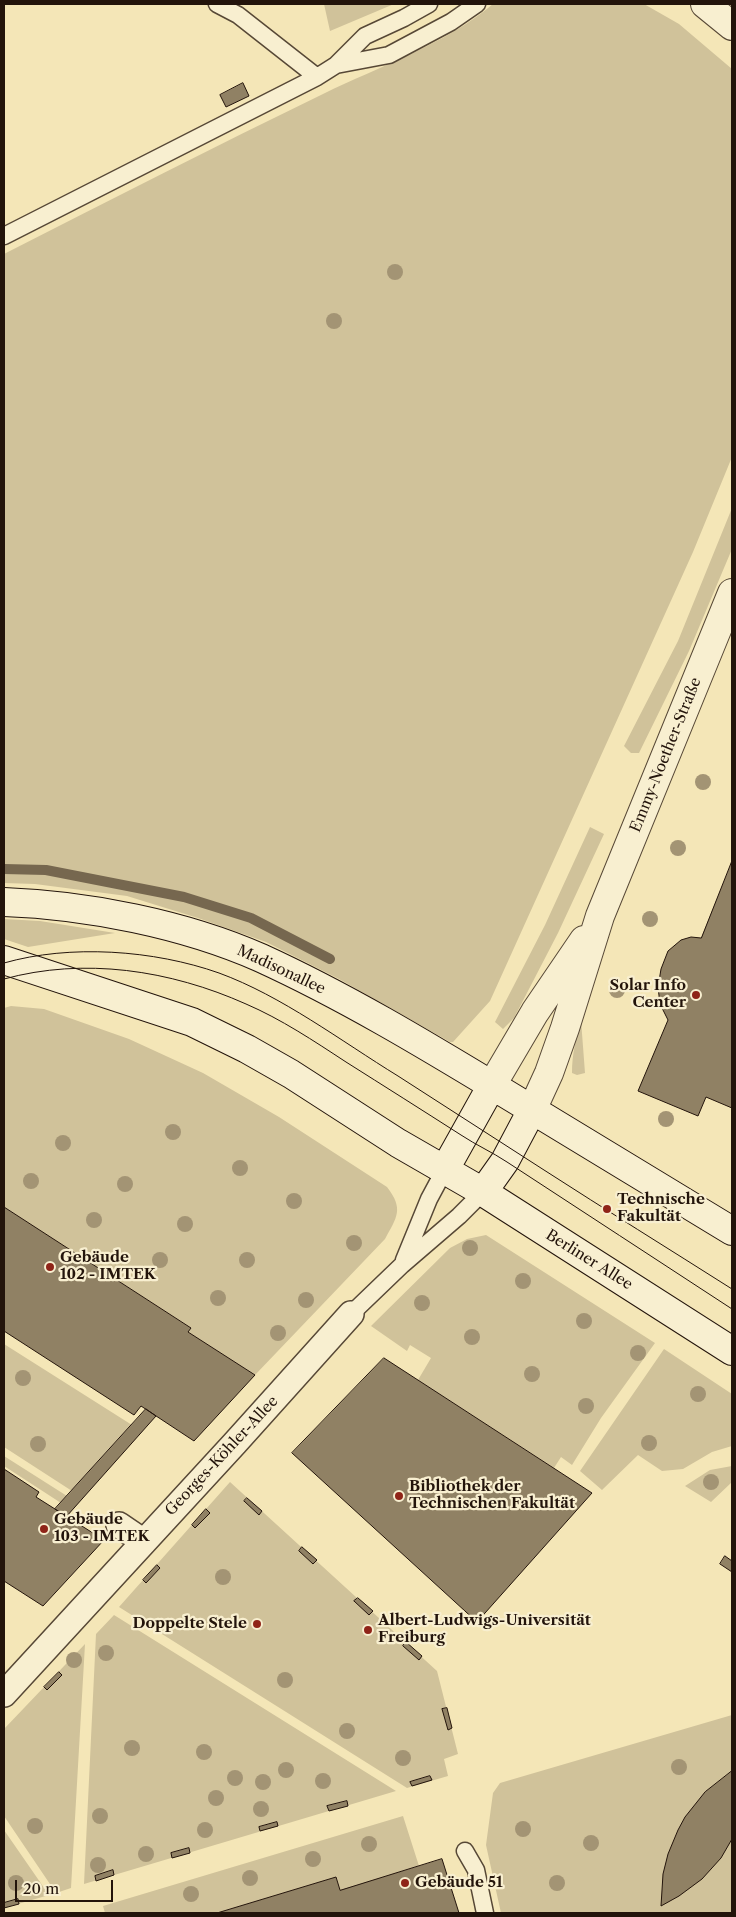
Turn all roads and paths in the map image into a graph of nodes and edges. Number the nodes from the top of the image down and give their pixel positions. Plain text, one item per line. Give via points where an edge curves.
1 (217, 4) edge
2 (428, 4) edge
3 (476, 4) edge
4 (336, 65) junction
5 (317, 76) junction
6 (4, 236) edge
7 (732, 593) edge
8 (4, 902) edge
9 (600, 916) junction
10 (4, 960) edge
11 (492, 1086) junction
12 (532, 1110) junction
13 (444, 1171) junction
14 (483, 1192) junction
15 (732, 1231) edge
16 (402, 1265) junction
17 (352, 1314) joint
18 (732, 1351) edge
19 (119, 1525) dead end
20 (144, 1542) junction
21 (4, 1694) edge
22 (465, 1851) dead end
23 (485, 1913) edge

1 - 5 lane via 238,15
2 - 4 lane via 365,36
3 - 4 lane via 451,22 389,55
4 - 5 lane
5 - 6 lane
7 - 9 main road, Emmy-Noether-Straße
8 - 11 main road, Madisonallee via 46,904 126,917 197,935 260,958 345,1001
9 - 11 main road, Emmy-Noether-Straße via 535,1012
9 - 12 main road, Emmy-Noether-Straße via 565,1028
10 - 13 main road via 192,1022 291,1074
11 - 12 main road, Madisonallee
11 - 13 main road, Emmy-Noether-Straße
12 - 14 main road, Emmy-Noether-Straße via 505,1161
12 - 15 main road
13 - 14 main road, Berliner Allee
13 - 16 lane, Georges-Köhler-Allee
14 - 16 lane, Georges-Köhler-Allee
14 - 18 main road, Berliner Allee
16 - 17 lane, Georges-Köhler-Allee
17 - 20 street, Georges-Köhler-Allee
19 - 20 street
20 - 21 street, Georges-Köhler-Allee
22 - 23 lane via 476,1870

